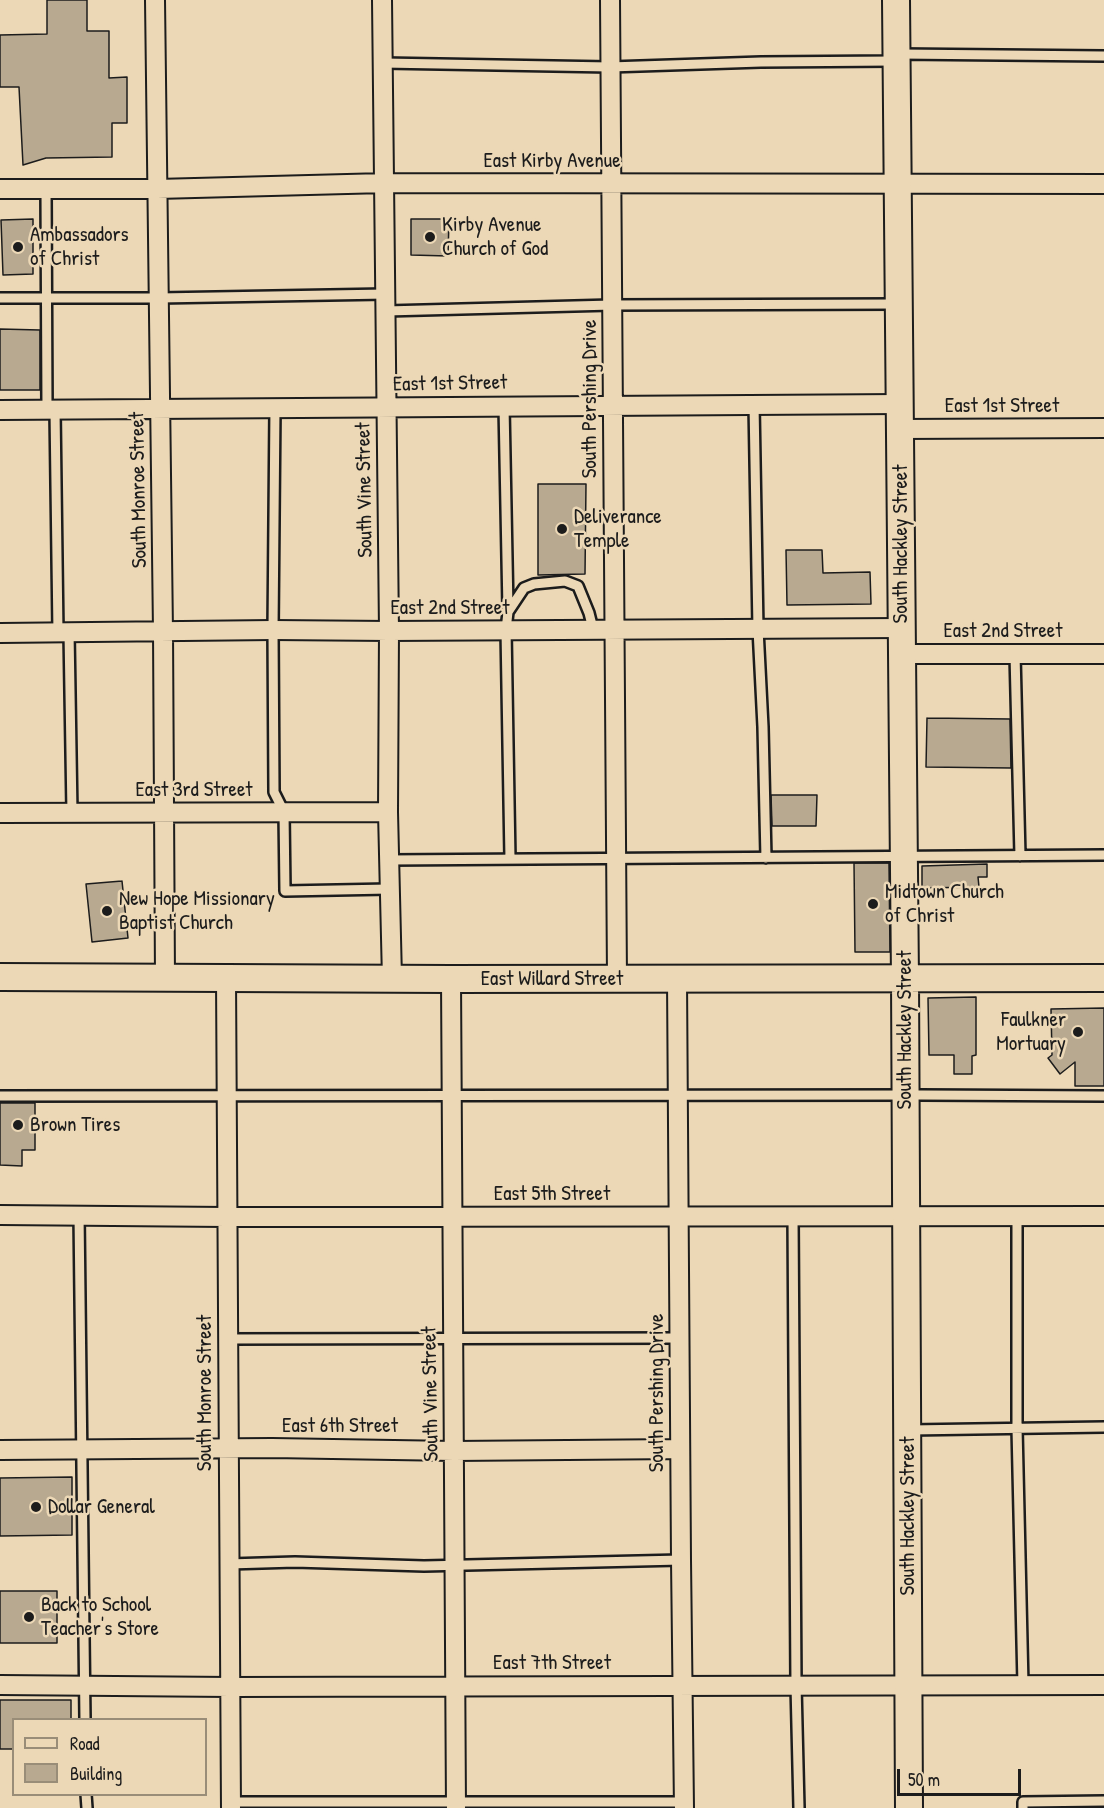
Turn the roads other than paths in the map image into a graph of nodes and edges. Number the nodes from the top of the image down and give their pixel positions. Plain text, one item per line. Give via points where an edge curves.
1 (154, 0) edge
2 (382, 0) edge
3 (610, 0) edge
4 (896, 0) edge
5 (1104, 56) edge
6 (896, 57) junction
7 (383, 63) junction
8 (610, 67) junction
9 (385, 183) junction
10 (611, 184) junction
11 (1104, 184) edge
12 (898, 185) junction
13 (0, 189) edge
14 (46, 189) junction
15 (157, 189) junction
16 (0, 298) edge
17 (45, 298) junction
18 (159, 298) junction
19 (386, 302) junction
20 (899, 304) junction
21 (612, 305) junction
22 (754, 404) junction
23 (613, 405) junction
24 (504, 406) junction
25 (387, 407) junction
26 (160, 408) junction
27 (275, 408) junction
28 (51, 409) junction
29 (0, 410) edge
30 (900, 416) junction
31 (1104, 428) edge
32 (507, 621) junction
33 (901, 628) junction
34 (593, 629) junction
35 (615, 629) junction
36 (758, 629) junction
37 (273, 630) junction
38 (163, 631) junction
39 (389, 631) junction
40 (0, 633) edge
41 (64, 633) junction
42 (902, 654) junction
43 (1015, 654) junction
44 (1104, 654) edge
45 (284, 812) junction
46 (388, 812) junction
47 (0, 813) edge
48 (72, 813) junction
49 (164, 813) junction
50 (1104, 855) edge
51 (1020, 856) junction
52 (904, 857) junction
53 (616, 858) junction
54 (766, 858) junction
55 (510, 859) junction
56 (389, 860) junction
57 (389, 889) junction
58 (0, 977) edge
59 (226, 978) junction
60 (617, 978) junction
61 (1104, 978) edge
62 (165, 979) junction
63 (392, 979) junction
64 (677, 979) junction
65 (905, 979) junction
66 (451, 980) junction
67 (905, 1095) junction
68 (0, 1096) edge
69 (451, 1096) junction
70 (678, 1096) junction
71 (1104, 1096) edge
72 (226, 1097) junction
73 (0, 1215) edge
74 (78, 1215) junction
75 (679, 1216) junction
76 (793, 1216) junction
77 (906, 1216) junction
78 (1017, 1216) junction
79 (1104, 1216) edge
80 (226, 1217) junction
81 (452, 1217) junction
82 (453, 1337) junction
83 (679, 1338) junction
84 (227, 1339) junction
85 (1104, 1427) edge
86 (1017, 1428) junction
87 (907, 1430) junction
88 (228, 1449) junction
89 (680, 1449) junction
90 (0, 1450) edge
91 (82, 1450) junction
92 (454, 1451) junction
93 (681, 1560) junction
94 (229, 1564) junction
95 (455, 1565) junction
96 (909, 1684) junction
97 (0, 1685) edge
98 (682, 1685) junction
99 (796, 1685) junction
100 (1023, 1685) junction
101 (1104, 1685) edge
102 (85, 1686) junction
103 (456, 1686) junction
104 (230, 1687) junction
105 (85, 1718) edge
106 (1104, 1801) edge
107 (231, 1805) edge
108 (456, 1805) edge
109 (684, 1805) edge
110 (799, 1808) edge
111 (909, 1808) edge
112 (1023, 1808) edge

1 - 15 street, South Monroe Street
2 - 7 street, South Vine Street
3 - 8 street, South Pershing Drive
4 - 6 street, South Hackley Street
5 - 6 lane
6 - 8 lane
6 - 12 street, South Hackley Street
7 - 8 lane
7 - 9 street, South Vine Street
8 - 10 street, South Pershing Drive
9 - 10 street, East Kirby Avenue
9 - 15 street, East Kirby Avenue
9 - 19 street, South Vine Street
10 - 12 street, East Kirby Avenue
10 - 21 street, South Pershing Drive
11 - 12 street, East Kirby Avenue
12 - 20 street, South Hackley Street
13 - 14 street, East Kirby Avenue
14 - 15 street, East Kirby Avenue
14 - 17 lane
15 - 18 street, South Monroe Street
16 - 17 lane
17 - 18 lane
17 - 28 lane
18 - 19 lane
18 - 26 street, South Monroe Street
19 - 21 lane
19 - 25 street, South Vine Street
20 - 21 lane
20 - 30 street, South Hackley Street
21 - 23 street, South Pershing Drive
22 - 23 street, East 1st Street
22 - 30 street, East 1st Street
22 - 36 lane
23 - 24 street, East 1st Street
23 - 35 street, South Pershing Drive
24 - 25 street, East 1st Street
24 - 32 lane
25 - 27 street, East 1st Street
25 - 39 street, South Vine Street
26 - 27 street, East 1st Street
26 - 28 street, East 1st Street
26 - 38 street, South Monroe Street
27 - 37 lane
28 - 29 street, East 1st Street
28 - 41 lane
30 - 31 street, East 1st Street
30 - 33 street, South Hackley Street
32 - 34 street, East 2nd Street
32 - 34 lane via 524,588 565,581 578,586
32 - 39 street, East 2nd Street
32 - 55 lane
33 - 36 street, East 2nd Street
33 - 42 street, South Hackley Street
34 - 35 street, East 2nd Street
35 - 36 street, East 2nd Street
35 - 53 street, South Pershing Drive
36 - 54 lane
37 - 38 street, East 2nd Street
37 - 39 street, East 2nd Street
37 - 45 lane via 274,792
38 - 41 street, East 2nd Street
38 - 49 street, South Monroe Street
39 - 46 street, South Vine Street
40 - 41 street, East 2nd Street
41 - 48 lane
42 - 43 street, East 2nd Street
42 - 52 street, South Hackley Street
43 - 44 street, East 2nd Street
43 - 51 lane
45 - 46 street, East 3rd Street
45 - 49 street, East 3rd Street
45 - 57 lane via 285,891
46 - 56 street, South Vine Street
47 - 48 street, East 3rd Street
48 - 49 street, East 3rd Street
49 - 62 street, South Monroe Street
50 - 51 lane
51 - 52 lane
52 - 54 lane
52 - 65 street, South Hackley Street
53 - 54 lane
53 - 55 lane
53 - 60 street, South Pershing Drive
55 - 56 lane
56 - 57 street, South Vine Street
57 - 63 street, South Vine Street
58 - 62 street, East Willard Street
59 - 62 street, East Willard Street
59 - 63 street, East Willard Street
59 - 72 street, South Monroe Street
60 - 64 street, East Willard Street
60 - 66 street, East Willard Street
61 - 65 street, East Willard Street
63 - 66 street, East Willard Street
64 - 65 street, East Willard Street
64 - 70 street, South Pershing Drive
65 - 67 street, South Hackley Street
66 - 69 street, South Vine Street
67 - 70 lane
67 - 71 lane
67 - 77 street, South Hackley Street
68 - 72 lane
69 - 70 lane
69 - 72 lane
69 - 81 street, South Vine Street
70 - 75 street, South Pershing Drive
72 - 80 street, South Monroe Street
73 - 74 street, East 5th Street
74 - 80 street, East 5th Street
74 - 91 lane
75 - 76 street, East 5th Street
75 - 81 street, East 5th Street
75 - 83 street, South Pershing Drive
76 - 77 street, East 5th Street
76 - 99 lane
77 - 78 street, East 5th Street
77 - 87 street, South Hackley Street
78 - 79 street, East 5th Street
78 - 86 lane
80 - 81 street, East 5th Street
80 - 84 street, South Monroe Street
81 - 82 street, South Vine Street
82 - 83 lane
82 - 84 lane
82 - 92 street, South Vine Street
83 - 89 street, South Pershing Drive
84 - 88 street, South Monroe Street
85 - 86 lane
86 - 87 lane
86 - 100 lane
87 - 96 street, South Hackley Street
88 - 91 street, East 6th Street
88 - 92 street, East 6th Street
88 - 94 street, South Monroe Street
89 - 92 street, East 6th Street
89 - 93 street, South Pershing Drive
90 - 91 street, East 6th Street
91 - 102 lane
92 - 95 street, South Vine Street
93 - 95 lane
93 - 98 street, South Pershing Drive
94 - 95 lane
94 - 104 street, South Monroe Street
95 - 103 street, South Vine Street
96 - 99 street, East 7th Street
96 - 100 street, East 7th Street
96 - 111 street, South Hackley Street
97 - 102 street, East 7th Street
98 - 99 street, East 7th Street
98 - 103 street, East 7th Street
98 - 109 street, South Pershing Drive
99 - 110 lane
100 - 101 street, East 7th Street
102 - 104 street, East 7th Street
102 - 105 lane
103 - 104 street, East 7th Street
103 - 108 street, South Vine Street
104 - 107 street, South Monroe Street
106 - 112 lane via 1023,1802
107 - 108 lane
108 - 109 lane

